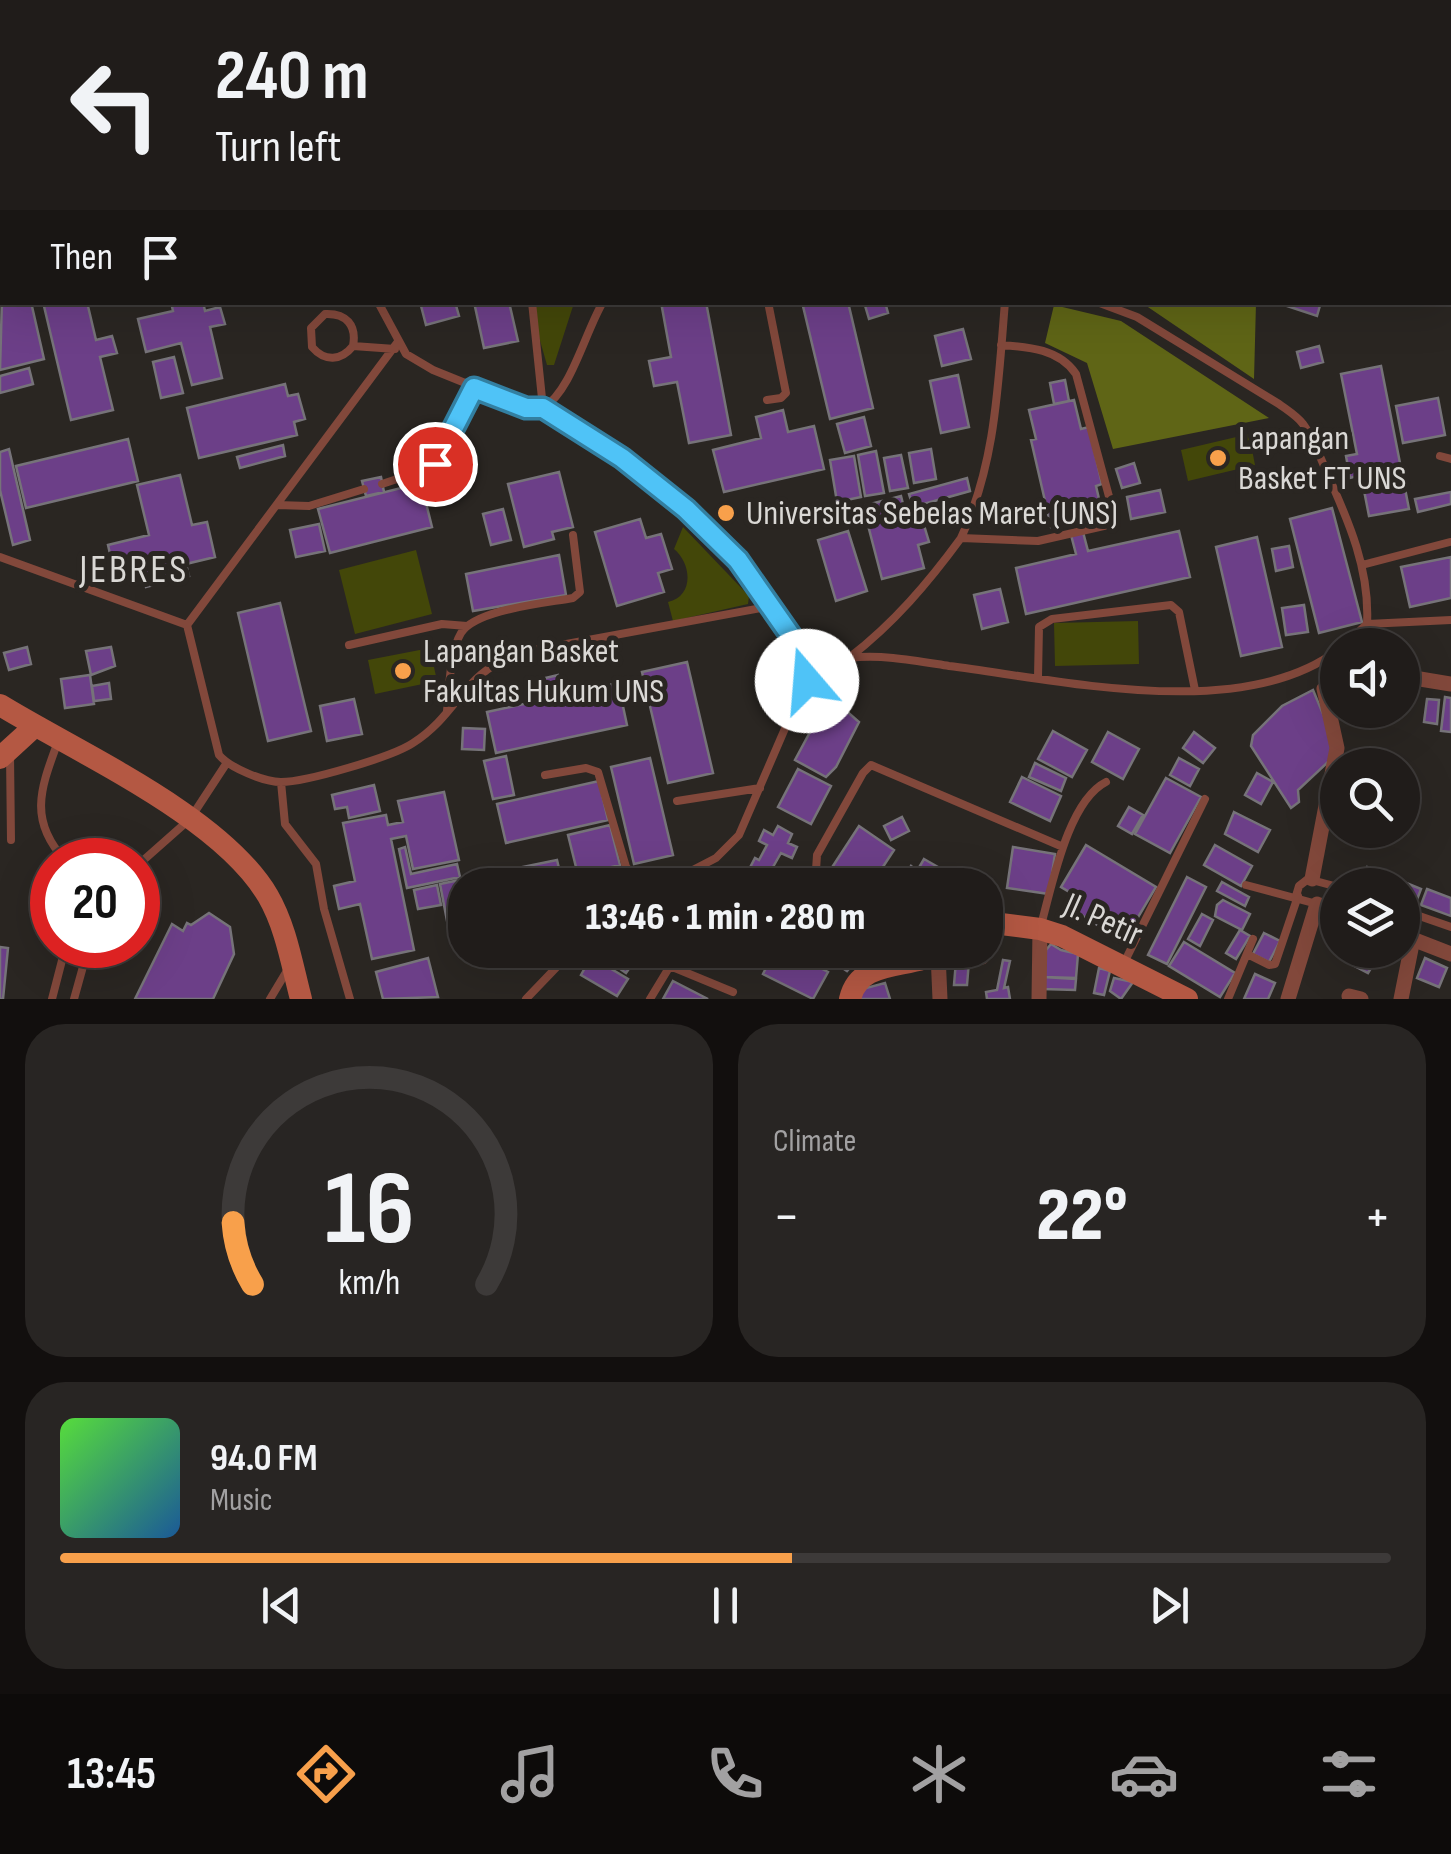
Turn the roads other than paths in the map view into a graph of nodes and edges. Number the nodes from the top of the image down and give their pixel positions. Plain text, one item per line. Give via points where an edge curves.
1 (336, 305) edge
2 (379, 305) edge
3 (532, 305) edge
4 (600, 305) edge
5 (769, 305) edge
6 (1005, 305) edge
7 (1105, 305) edge
8 (335, 314) junction
9 (1001, 345) junction
10 (352, 346) junction
11 (396, 346) junction
12 (474, 388) junction
13 (767, 400) dead end
14 (543, 408) junction
15 (1440, 456) dead end
16 (1451, 459) edge
17 (382, 484) dead end
18 (364, 489) dead end
19 (277, 505) junction
20 (573, 535) dead end
21 (962, 538) junction
22 (1450, 542) edge
23 (0, 558) edge
24 (1362, 565) junction
25 (772, 606) junction
26 (1451, 620) edge
27 (1366, 624) junction
28 (187, 625) junction
29 (468, 626) junction
30 (1362, 628) edge
31 (349, 645) dead end
32 (850, 657) junction
33 (1320, 660) edge
34 (812, 666) junction
35 (1038, 677) junction
36 (1420, 679) edge
37 (1451, 684) edge
38 (1195, 690) junction
39 (0, 705) edge
40 (447, 712) junction
41 (35, 726) junction
42 (1336, 728) edge
43 (58, 740) junction
44 (4, 754) edge
45 (226, 764) junction
46 (546, 775) dead end
47 (281, 782) junction
48 (1106, 782) dead end
49 (760, 788) junction
50 (1205, 799) dead end
51 (678, 801) dead end
52 (190, 819) junction
53 (50, 838) edge
54 (11, 840) dead end
55 (160, 846) edge
56 (1064, 847) junction
57 (627, 868) edge
58 (697, 868) edge
59 (816, 868) edge
60 (1312, 879) junction
61 (1320, 881) edge
62 (1246, 885) dead end
63 (1297, 896) junction
64 (1318, 904) joint
65 (1420, 916) edge
66 (1003, 924) edge
67 (1451, 927) edge
68 (1040, 929) junction
69 (1253, 939) dead end
70 (1420, 942) edge
71 (1247, 954) junction
72 (1451, 954) edge
73 (292, 963) junction
74 (1123, 965) junction
75 (60, 968) edge
76 (83, 968) edge
77 (556, 968) edge
78 (870, 968) edge
79 (943, 968) edge
80 (1404, 968) edge
81 (733, 992) dead end
82 (1158, 992) edge
83 (52, 999) edge
84 (74, 999) edge
85 (270, 999) edge
86 (301, 999) edge
87 (350, 999) edge
88 (526, 999) edge
89 (650, 999) edge
90 (850, 999) edge
91 (940, 999) edge
92 (1039, 999) edge
93 (1188, 999) edge
94 (1228, 999) edge
95 (1288, 999) edge
96 (1401, 999) edge

1 - 8 lane
2 - 11 lane
3 - 14 lane
4 - 14 lane via 560,393
5 - 13 lane via 786,393
6 - 9 lane
7 - 24 lane via 1137,317 1300,420
8 - 10 lane via 352,325
8 - 10 lane via 325,314 311,328 312,347 338,358
9 - 21 lane via 989,463
9 - 21 lane via 1039,348 1076,374 1114,515 1108,525 1038,541
10 - 11 lane
11 - 12 lane
11 - 19 lane
12 - 14 lane
12 - 17 lane via 434,467
14 - 25 lane via 686,509 738,560
15 - 16 lane
18 - 19 lane via 309,506
19 - 28 lane
20 - 29 lane via 581,585 574,598 485,616
21 - 32 lane via 883,632
22 - 24 lane
23 - 28 lane
24 - 27 lane
25 - 34 lane
25 - 40 lane via 524,652 472,680
26 - 27 lane
27 - 30 lane
28 - 45 lane via 215,746
29 - 31 lane via 442,624
29 - 40 lane via 460,634
32 - 34 lane
32 - 35 lane
33 - 38 lane via 1281,681
34 - 49 lane
35 - 38 lane
35 - 38 lane via 1039,628 1052,620 1171,605 1179,612
36 - 37 street
39 - 41 main road
40 - 47 lane via 414,743 379,760
41 - 43 main road
41 - 44 main road
42 - 60 street
43 - 52 main road
43 - 53 lane via 40,793
44 - 54 lane via 12,775
45 - 47 lane
45 - 52 lane
46 - 57 lane via 598,772
47 - 87 lane via 285,824 316,864
48 - 56 lane via 1084,804
49 - 51 lane
49 - 58 lane via 739,835
50 - 74 lane
52 - 55 lane
52 - 73 main road via 256,878
56 - 59 lane via 872,765 817,854
56 - 68 lane
60 - 61 lane
60 - 63 lane
62 - 63 lane
63 - 64 lane
63 - 71 lane via 1275,964
64 - 95 street
65 - 67 lane
66 - 68 main road, Jl. Petir
68 - 74 main road, Jl. Petir
68 - 92 street
69 - 71 lane
70 - 72 street
71 - 94 lane
73 - 85 lane
73 - 86 main road
74 - 82 main road, Jl. Petir
75 - 83 lane
76 - 84 lane
77 - 88 lane
78 - 90 main road
79 - 91 street
80 - 96 street
81 - 89 lane via 670,966
82 - 93 main road, Jl. Petir

